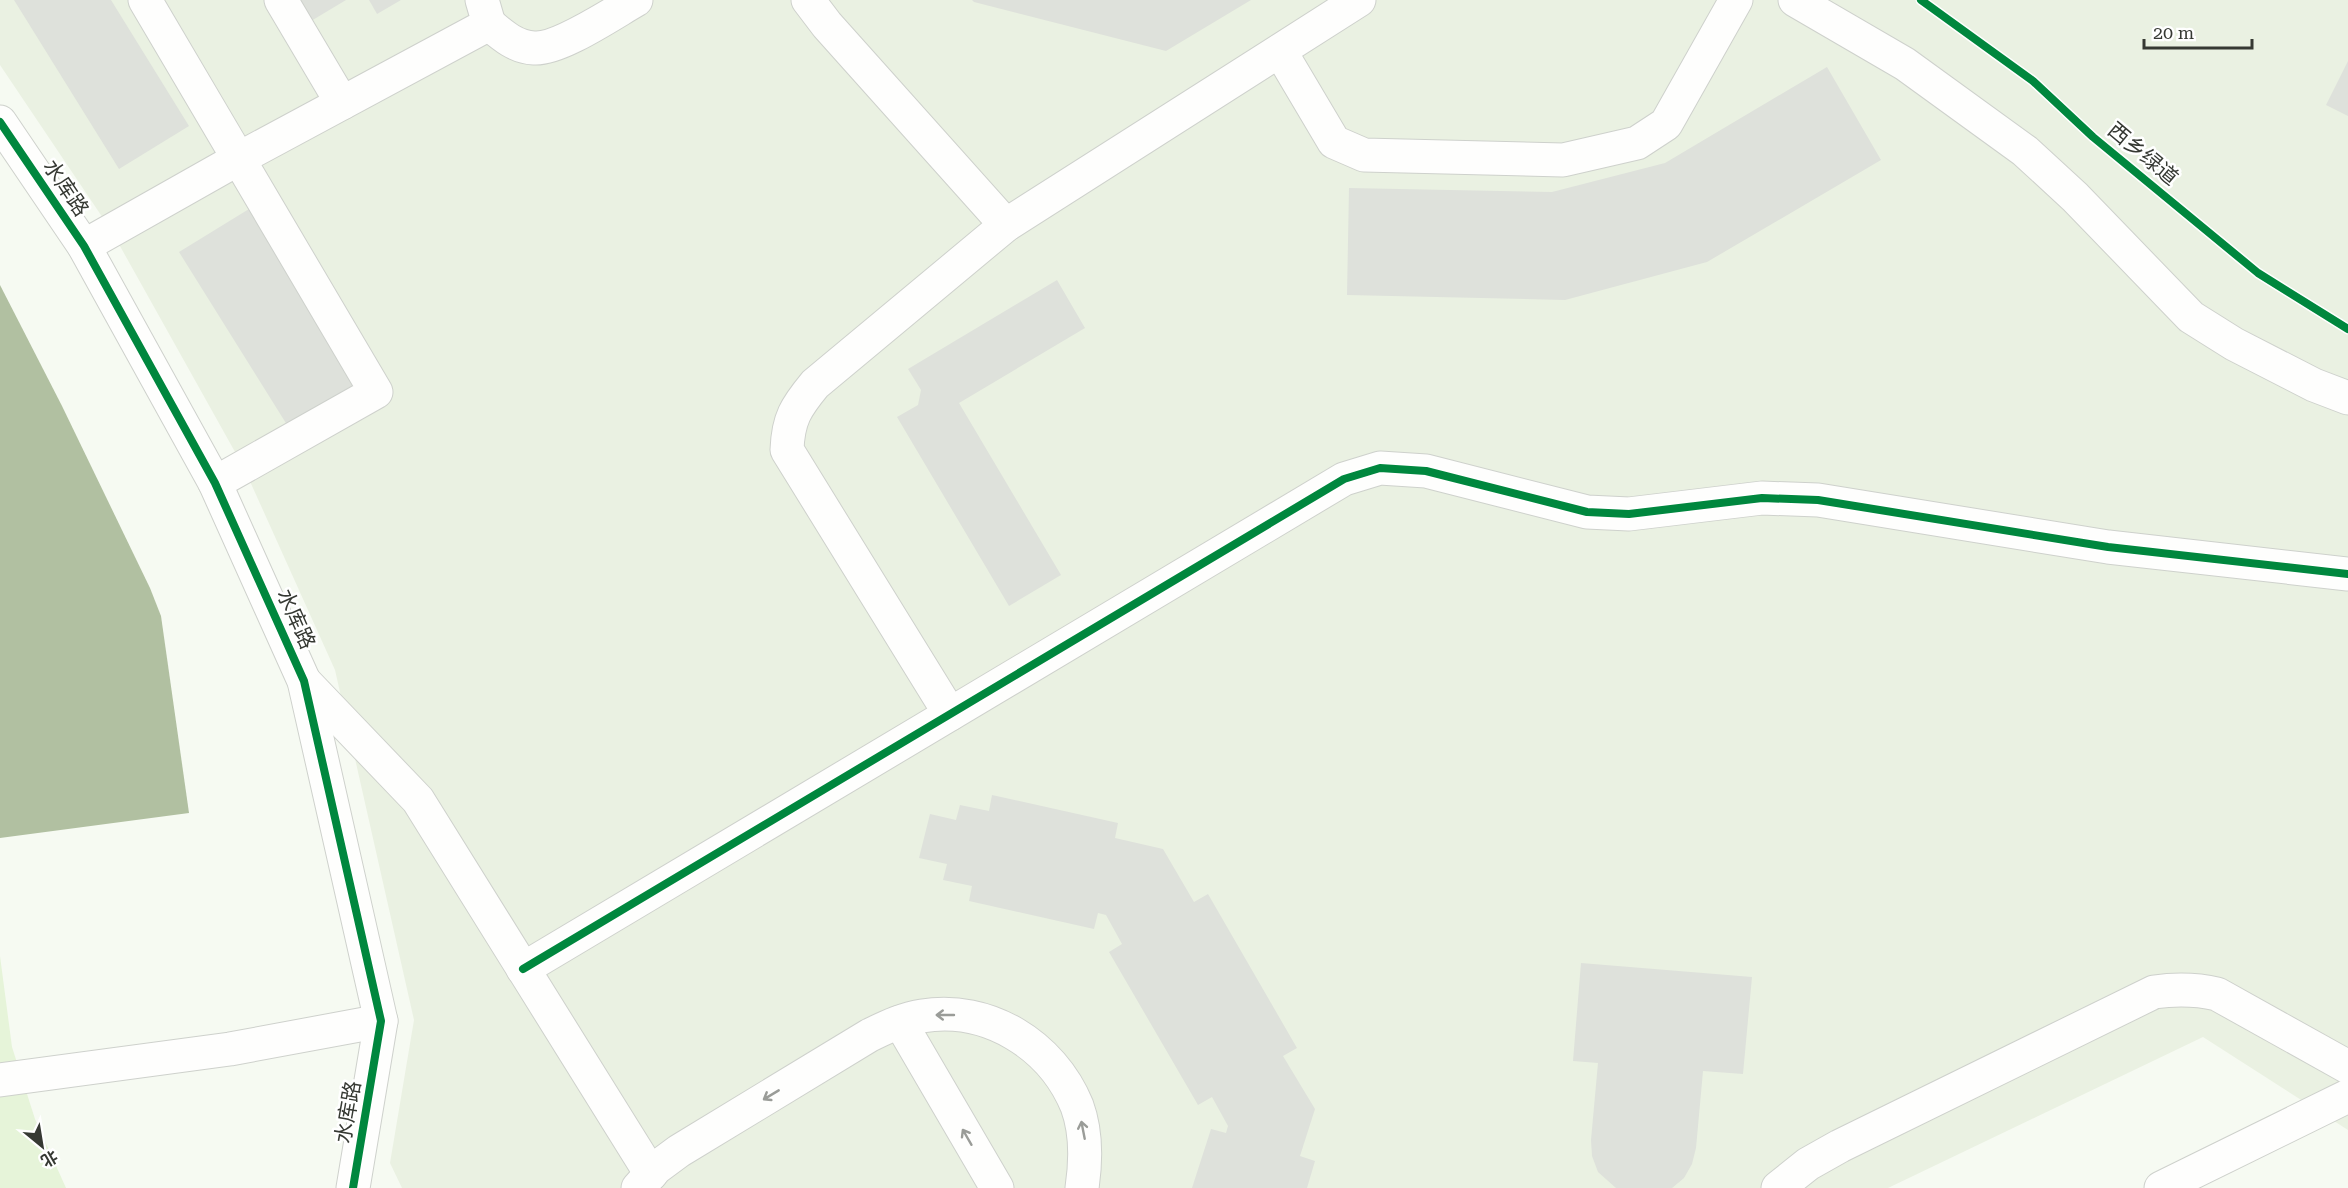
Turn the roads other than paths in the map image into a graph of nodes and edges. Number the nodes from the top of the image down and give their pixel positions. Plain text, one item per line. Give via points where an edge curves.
1 (145, 0) edge
2 (281, 0) edge
3 (636, 0) edge
4 (808, 0) edge
5 (1359, 0) edge
6 (1736, 0) edge
7 (1794, 0) edge
8 (486, 12) edge
9 (1280, 51) junction
10 (342, 103) junction
11 (0, 122) edge
12 (238, 159) junction
13 (1006, 225) junction
14 (84, 246) junction
15 (2348, 398) edge
16 (215, 483) junction
17 (2348, 574) edge
18 (304, 681) junction
19 (950, 714) junction
20 (523, 969) junction
21 (381, 1022) junction
22 (900, 1022) junction
23 (2348, 1067) edge
24 (0, 1080) edge
25 (2348, 1096) edge
26 (644, 1181) edge
27 (353, 1188) edge
28 (997, 1188) edge
29 (1082, 1188) edge
30 (1778, 1188) edge
31 (2161, 1188) edge

1 - 12 street
2 - 10 street
3 - 8 street via 567,40 535,48 508,40
4 - 13 street
5 - 9 street
6 - 9 street via 1666,124 1638,143 1563,160 1364,155 1334,142
7 - 15 street via 1905,64 2025,151 2191,316 2234,344
8 - 10 street
9 - 13 street
10 - 12 street
11 - 14 street, 水库路
12 - 14 street
12 - 16 street via 376,392
13 - 19 street via 815,384 795,408 788,430 787,450
14 - 16 street, 水库路
16 - 18 street, 水库路
17 - 19 street via 2108,547 1818,500 1762,498 1629,514 1587,513 1426,471 1380,468 1344,479
18 - 20 street via 418,800
18 - 21 street, 水库路
19 - 20 street
20 - 26 street
21 - 24 street via 230,1049
21 - 27 street, 水库路
22 -> 26 street via 870,1035 679,1151
28 -> 22 street
29 -> 22 street via 1086,1162 1084,1135 1065,1082 1049,1060 1004,1027 978,1018 922,1016
23 - 30 street via 2217,994 2175,989 2154,992 1840,1146 1808,1164
25 - 31 street

